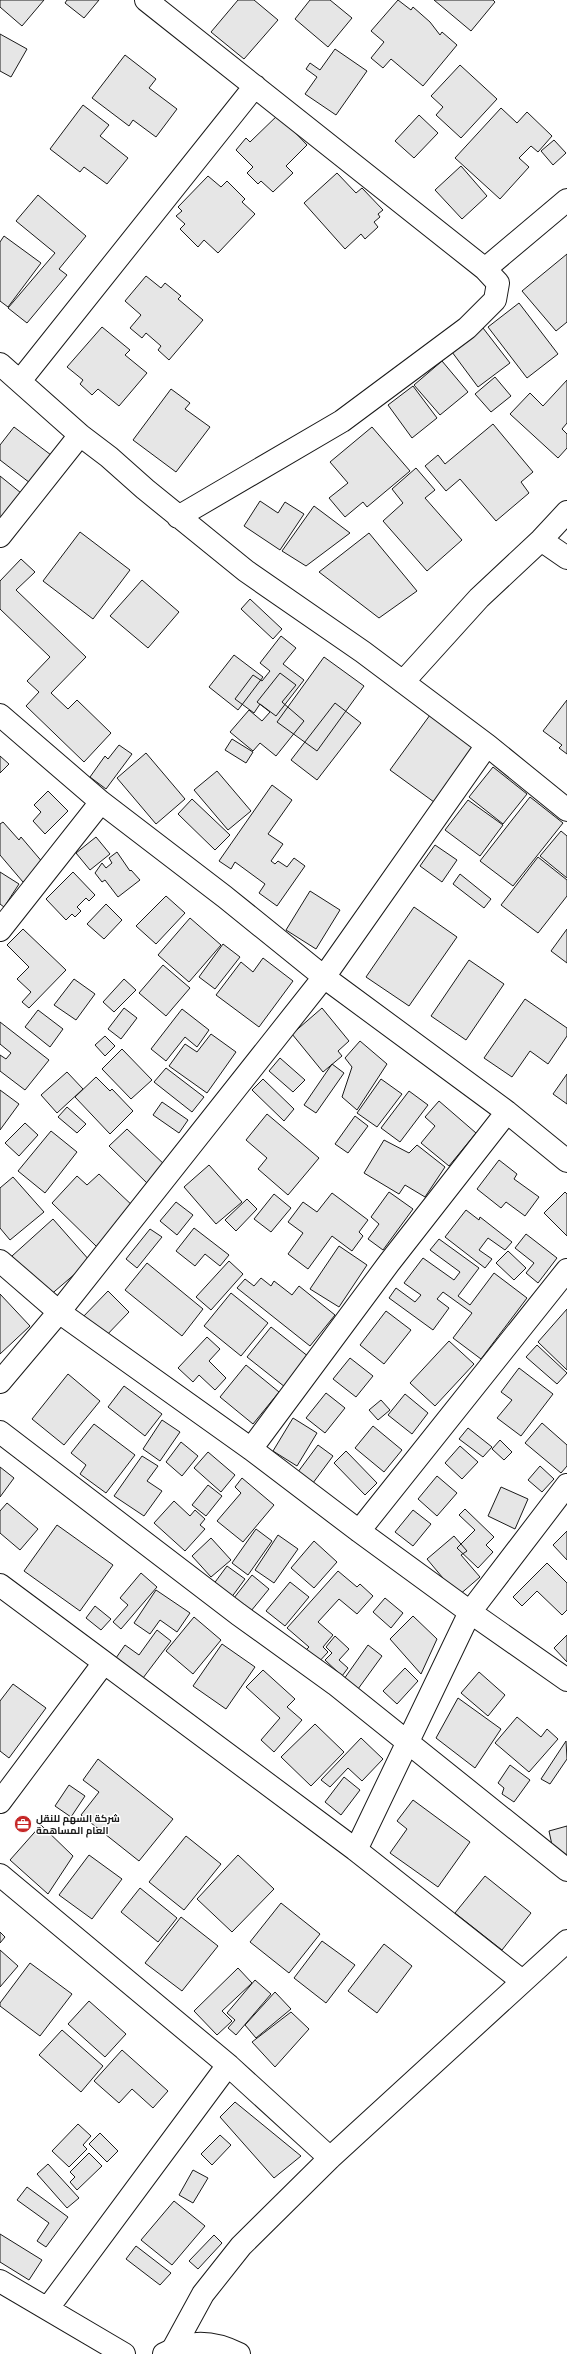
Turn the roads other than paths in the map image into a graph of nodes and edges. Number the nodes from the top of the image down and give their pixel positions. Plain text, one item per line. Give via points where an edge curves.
1 (146, 0) edge
2 (255, 86) junction
3 (567, 200) edge
4 (485, 269) junction
5 (0, 364) edge
6 (20, 380) junction
7 (80, 435) junction
8 (567, 512) edge
9 (178, 517) junction
10 (0, 536) edge
11 (541, 540) junction
12 (567, 558) edge
13 (403, 682) junction
14 (0, 715) edge
15 (488, 745) junction
16 (101, 802) junction
17 (567, 810) edge
18 (0, 930) edge
19 (324, 977) junction
20 (507, 1112) junction
21 (567, 1161) edge
22 (0, 1260) edge
23 (567, 1270) edge
24 (59, 1312) junction
25 (0, 1382) edge
26 (0, 1432) edge
27 (251, 1449) junction
28 (567, 1485) edge
29 (359, 1531) junction
30 (0, 1585) edge
31 (470, 1612) junction
32 (103, 1664) junction
33 (567, 1680) edge
34 (407, 1741) junction
35 (0, 1802) edge
36 (356, 1850) junction
37 (567, 1870) edge
38 (0, 1875) edge
39 (567, 1940) edge
40 (522, 1981) junction
41 (228, 2065) junction
42 (330, 2158) junction
43 (0, 2281) edge
44 (48, 2308) junction
45 (169, 2351) edge
46 (124, 2354) edge
47 (239, 2354) edge

1 - 2 street
2 - 4 street
2 - 6 street
3 - 4 street
4 - 9 street via 498,283 495,300 468,328 342,421
5 - 6 street
6 - 7 street
7 - 9 street via 109,456
7 - 10 street
8 - 11 street
9 - 13 street via 246,571
11 - 12 street
11 - 13 street via 479,598
13 - 15 street
14 - 16 street
15 - 17 street
15 - 19 street
16 - 18 street
16 - 19 street
19 - 20 street
19 - 24 street
20 - 21 street
20 - 27 street via 389,1263
22 - 24 street
23 - 29 street
24 - 25 street
24 - 27 street
26 - 34 street
27 - 29 street
28 - 31 street
29 - 31 street
30 - 32 street
31 - 33 street
31 - 34 street
32 - 35 street
32 - 36 street
34 - 36 street
34 - 37 street
36 - 40 street
38 - 41 street
39 - 40 street
40 - 42 street
41 - 42 street
41 - 44 street
42 - 45 street via 221,2269
43 - 44 street
44 - 46 street
45 - 47 street via 198,2343 222,2346

